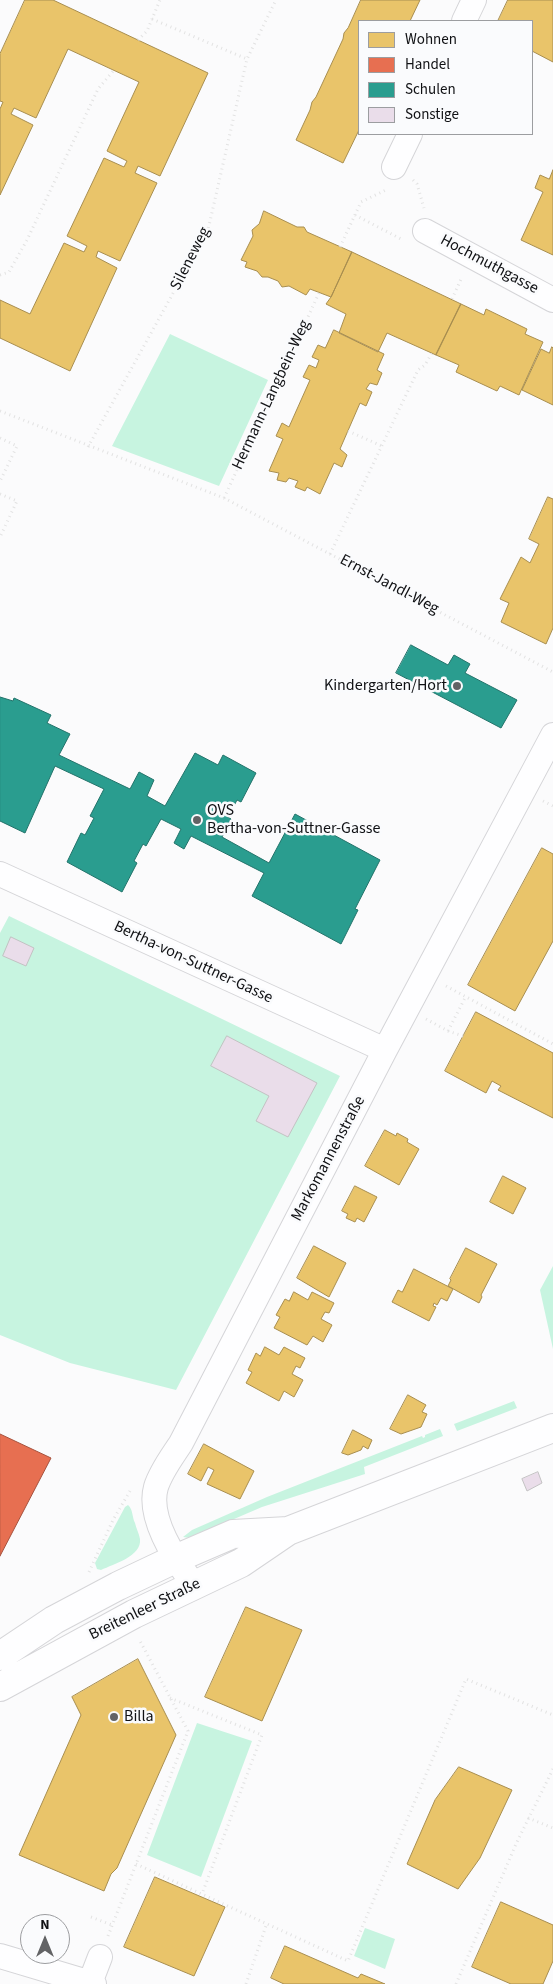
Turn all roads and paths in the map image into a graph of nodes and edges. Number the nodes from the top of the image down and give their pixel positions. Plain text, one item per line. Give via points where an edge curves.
1 (160, 0) edge
2 (276, 0) edge
3 (474, 0) edge
4 (152, 19) junction
5 (464, 20) edge
6 (138, 40) dead end
7 (247, 58) junction
8 (114, 70) dead end
9 (410, 135) edge
10 (394, 167) junction
11 (355, 215) junction
12 (414, 236) junction
13 (340, 247) dead end
14 (0, 275) edge
15 (319, 293) dead end
16 (553, 300) edge
17 (432, 353) dead end
18 (0, 411) edge
19 (348, 431) dead end
20 (0, 438) edge
21 (382, 446) junction
22 (88, 447) junction
23 (0, 482) edge
24 (0, 494) edge
25 (224, 498) junction
26 (0, 537) edge
27 (330, 554) junction
28 (553, 672) edge
29 (553, 735) edge
30 (542, 801) dead end
31 (553, 806) edge
32 (0, 874) edge
33 (444, 984) dead end
34 (466, 996) junction
35 (426, 1018) dead end
36 (448, 1031) junction
37 (463, 1036) dead end
38 (553, 1044) edge
39 (385, 1050) junction
40 (553, 1428) edge
41 (131, 1490) dead end
42 (288, 1531) junction
43 (175, 1559) junction
44 (89, 1573) dead end
45 (194, 1585) junction
46 (139, 1639) dead end
47 (0, 1656) edge
48 (0, 1688) edge
49 (170, 1698) junction
50 (553, 1715) edge
51 (553, 1769) edge
52 (528, 1818) junction
53 (553, 1828) edge
54 (136, 1864) junction
55 (202, 1894) junction
56 (91, 1917) dead end
57 (267, 1923) junction
58 (112, 1925) junction
59 (0, 1956) edge
60 (100, 1957) joint
61 (92, 1983) edge
62 (246, 1984) edge
63 (456, 1984) edge

1 - 4 path
2 - 7 path, Sileneweg
3 - 5 street
4 - 6 path via 147,32
4 - 7 path
7 - 22 path, Sileneweg via 208,230
8 - 14 path via 98,89 10,272
9 - 10 street
10 - 11 path via 389,188 361,202
10 - 12 path via 417,184 424,205
11 - 12 path
11 - 13 path
12 - 16 street, Hochmuthgasse
15 - 25 path, Hermann-Langbein-Weg
17 - 21 path via 418,370
18 - 22 path, Ernst-Jandl-Weg
19 - 21 path
20 - 23 path via 17,446
21 - 27 path
22 - 25 path, Ernst-Jandl-Weg
24 - 26 path via 17,501
25 - 27 path, Ernst-Jandl-Weg
27 - 28 path, Ernst-Jandl-Weg
29 - 39 street, Markomannenstraße
30 - 31 path
32 - 39 street, Bertha-von-Suttner-Gasse
33 - 34 path
34 - 36 path
34 - 38 path
35 - 36 path
36 - 37 path
39 - 43 street, Markomannenstraße via 181,1443 159,1478 155,1508
40 - 42 main road, Breitenleer Straße
41 - 44 path via 113,1520
42 - 43 main road, Breitenleer Straße via 233,1534
42 - 45 main road, Breitenleer Straße via 241,1563
43 - 45 street, Markomannenstraße
43 - 47 main road, Breitenleer Straße via 54,1620
45 - 48 main road, Breitenleer Straße via 104,1629
46 - 49 path
49 - 54 path via 188,1731
49 - 55 path via 262,1735
50 - 57 path via 466,1679 348,1961
51 - 52 path
52 - 53 path
52 - 63 path
54 - 55 path
54 - 58 path
55 - 57 path
56 - 58 path
57 - 62 path
58 - 60 path
59 - 61 street
60 - 61 street

